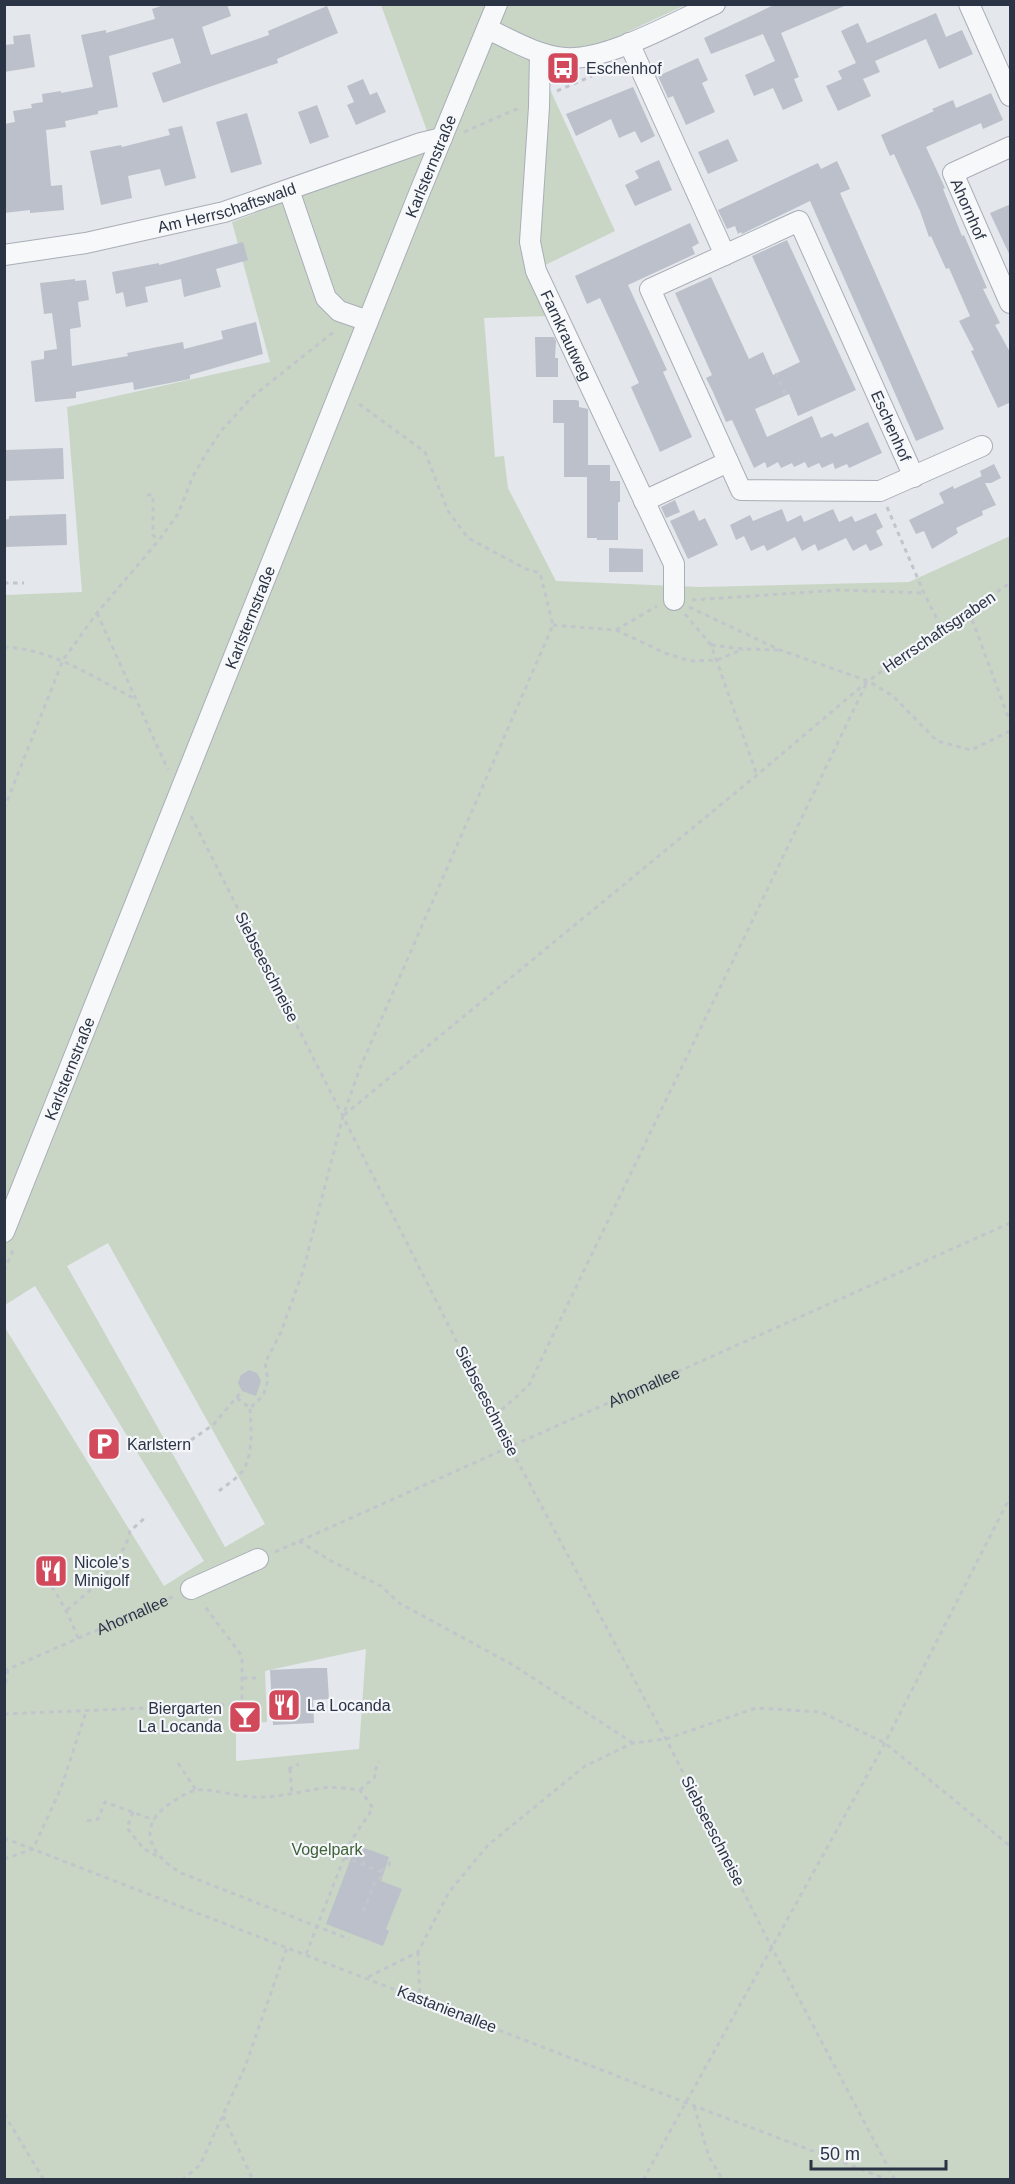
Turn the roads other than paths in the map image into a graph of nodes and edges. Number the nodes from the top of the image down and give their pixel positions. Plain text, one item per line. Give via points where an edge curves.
1 (497, 4) edge
2 (715, 4) edge
3 (969, 4) edge
4 (488, 28) junction
5 (629, 43) junction
6 (540, 53) junction
7 (1011, 96) edge
8 (442, 138) junction
9 (1011, 147) edge
10 (289, 190) junction
11 (4, 255) edge
12 (725, 255) junction
13 (1011, 303) edge
14 (361, 319) junction
15 (982, 446) dead end
16 (728, 462) junction
17 (914, 477) junction
18 (644, 501) junction
19 (674, 600) road end
20 (4, 1232) edge
21 (267, 1555) road end
22 (196, 1595) road end

1 - 4 street, Karlsternstraße
2 - 5 street
3 - 7 street
4 - 6 street
4 - 8 street, Karlsternstraße
5 - 6 street via 595,57 564,58
5 - 12 street
6 - 18 street, Farnkrautweg via 530,242 536,271
8 - 10 street, Am Herrschaftswald
8 - 14 street, Karlsternstraße
9 - 13 street, Ahornhof via 953,173
10 - 11 street, Am Herrschaftswald via 224,212 154,229
10 - 14 street via 323,292 334,307
12 - 16 street, Eschenhof via 650,289
12 - 17 street, Eschenhof via 799,221
14 - 20 street, Karlsternstraße via 180,795
15 - 17 street, Eschenhof
16 - 17 street, Eschenhof via 741,490 880,491
16 - 18 street
18 - 19 street, Farnkrautweg via 674,564
21 - 22 street

